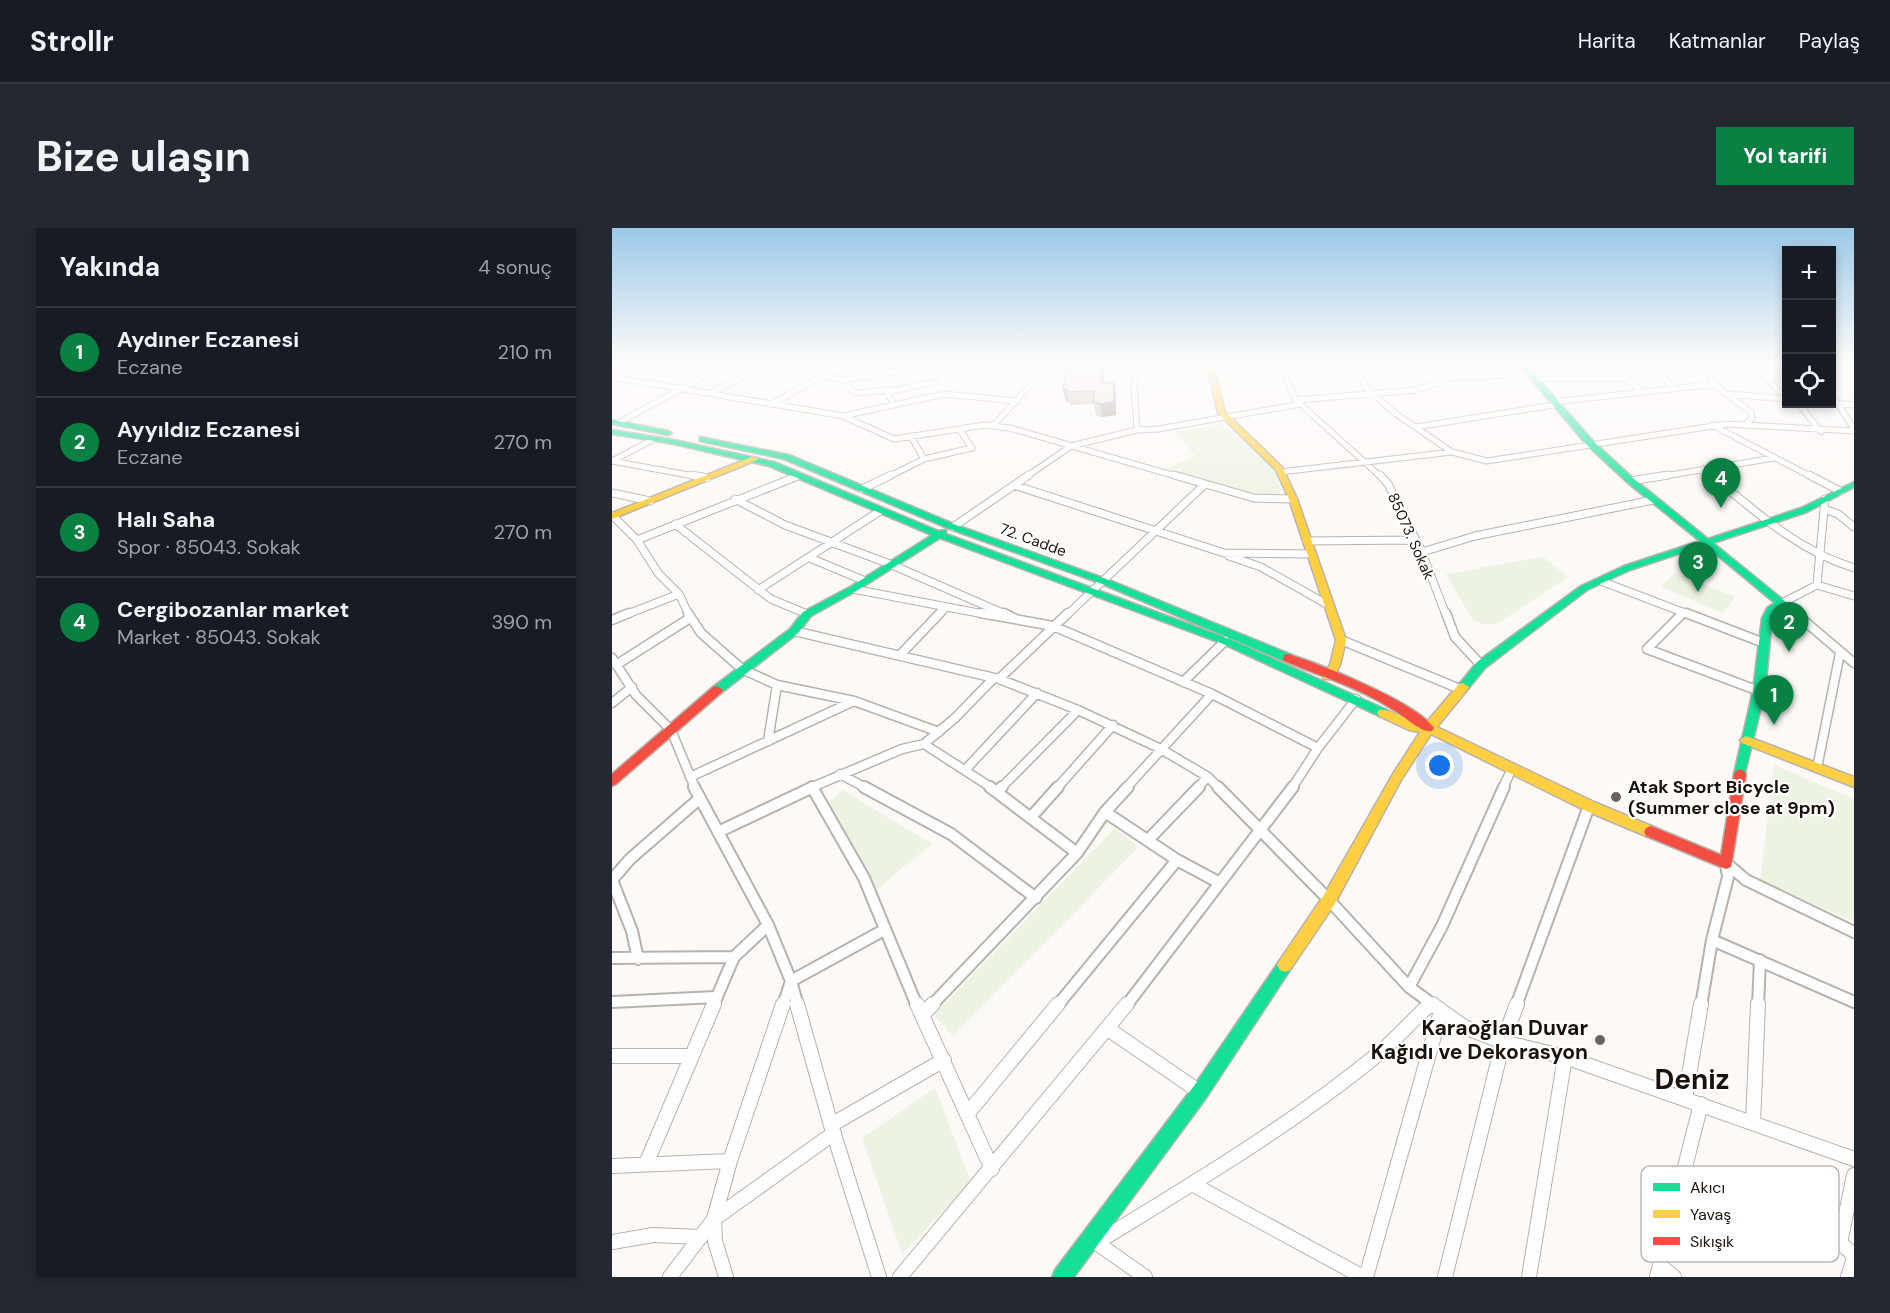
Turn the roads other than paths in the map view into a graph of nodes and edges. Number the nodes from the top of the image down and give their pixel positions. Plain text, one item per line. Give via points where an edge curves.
1 (635, 414) edge
2 (829, 414) edge
3 (852, 414) edge
4 (1005, 414) edge
5 (1134, 414) edge
6 (1223, 414) edge
7 (1241, 414) edge
8 (1312, 414) edge
9 (1398, 414) edge
10 (1494, 414) edge
11 (1562, 414) edge
12 (1751, 414) edge
13 (1807, 414) edge
14 (1842, 414) edge
15 (843, 416) junction
16 (1226, 417) junction
17 (1747, 423) junction
18 (1712, 425) junction
19 (614, 426) edge
20 (993, 426) junction
21 (1416, 427) junction
22 (959, 429) junction
23 (1137, 430) junction
24 (1854, 430) edge
25 (1821, 432) junction
26 (911, 436) junction
27 (654, 439) junction
28 (1590, 443) junction
29 (1071, 446) junction
30 (1452, 452) junction
31 (770, 453) junction
32 (1773, 458) junction
33 (755, 459) junction
34 (924, 459) junction
35 (612, 461) edge
36 (1369, 463) junction
37 (1703, 469) junction
38 (1280, 472) junction
39 (798, 476) junction
40 (707, 478) junction
41 (1631, 481) junction
42 (1014, 485) junction
43 (1204, 485) junction
44 (1849, 488) edge
45 (862, 489) junction
46 (612, 493) edge
47 (735, 499) junction
48 (1293, 499) junction
49 (1653, 500) junction
50 (650, 501) junction
51 (1824, 504) junction
52 (880, 511) junction
53 (613, 516) edge
54 (1769, 521) junction
55 (675, 524) junction
56 (953, 526) junction
57 (1854, 527) edge
58 (1154, 531) junction
59 (938, 534) junction
60 (637, 540) junction
61 (1415, 540) junction
62 (1307, 541) junction
63 (1705, 542) junction
64 (833, 543) junction
65 (1422, 552) junction
66 (1224, 553) junction
67 (1311, 554) junction
68 (1820, 555) junction
69 (810, 558) junction
70 (890, 564) junction
71 (1854, 568) edge
72 (1601, 580) junction
73 (865, 581) junction
74 (1817, 585) junction
75 (1098, 586) junction
76 (853, 589) junction
77 (758, 590) junction
78 (679, 594) junction
79 (1854, 596) edge
80 (1782, 603) junction
81 (1330, 606) junction
82 (945, 608) junction
83 (807, 614) junction
84 (1683, 614) junction
85 (690, 618) junction
86 (612, 620) edge
87 (1022, 622) junction
88 (1053, 626) junction
89 (794, 631) junction
90 (1341, 640) junction
91 (1225, 641) junction
92 (1764, 643) junction
93 (1840, 653) junction
94 (900, 655) junction
95 (614, 662) edge
96 (1854, 663) edge
97 (1481, 665) junction
98 (742, 669) junction
99 (1328, 676) junction
100 (996, 679) junction
101 (1183, 682) junction
102 (777, 686) junction
103 (632, 687) junction
104 (1460, 689) junction
105 (1759, 691) junction
106 (1037, 693) junction
107 (1212, 694) junction
108 (1356, 699) junction
109 (854, 701) junction
110 (612, 703) edge
111 (1078, 710) junction
112 (1113, 725) junction
113 (1429, 728) junction
114 (671, 730) junction
115 (939, 732) junction
116 (1746, 740) junction
117 (768, 741) junction
118 (924, 744) junction
119 (1318, 748) junction
120 (1161, 749) junction
121 (1512, 768) junction
122 (1817, 768) junction
123 (966, 769) junction
124 (840, 774) junction
125 (690, 777) junction
126 (1208, 777) junction
127 (612, 781) edge
128 (1854, 782) edge
129 (812, 787) junction
130 (998, 791) junction
131 (699, 799) junction
132 (1589, 806) junction
133 (1105, 812) junction
134 (1032, 816) junction
135 (1260, 829) junction
136 (718, 832) junction
137 (1148, 840) junction
138 (1077, 853) junction
139 (1177, 860) junction
140 (1726, 863) junction
141 (612, 880) edge
142 (1218, 882) junction
143 (1036, 898) junction
144 (1329, 900) junction
145 (768, 925) junction
146 (884, 930) junction
147 (1854, 932) edge
148 (1712, 940) junction
149 (734, 957) junction
150 (612, 958) edge
151 (638, 959) junction
152 (1760, 960) junction
153 (791, 981) junction
154 (1409, 987) junction
155 (716, 997) junction
156 (612, 1002) edge
157 (1854, 1002) edge
158 (1436, 1007) junction
159 (923, 1014) junction
160 (1108, 1029) junction
161 (1503, 1042) junction
162 (612, 1056) edge
163 (690, 1056) junction
164 (1565, 1057) junction
165 (944, 1060) junction
166 (1200, 1092) junction
167 (1685, 1099) junction
168 (1701, 1104) junction
169 (968, 1113) junction
170 (1754, 1123) junction
171 (832, 1129) junction
172 (1854, 1159) edge
173 (730, 1161) junction
174 (646, 1164) junction
175 (612, 1166) edge
176 (1685, 1166) edge
177 (992, 1169) junction
178 (1854, 1175) edge
179 (1192, 1184) junction
180 (714, 1219) junction
181 (701, 1237) junction
182 (1093, 1240) junction
183 (612, 1242) edge
184 (1854, 1257) edge
185 (1658, 1271) edge
186 (670, 1277) edge
187 (726, 1277) edge
188 (879, 1277) edge
189 (900, 1277) edge
190 (1062, 1277) edge
191 (1145, 1277) edge
192 (1364, 1277) edge
193 (1445, 1277) edge
194 (1528, 1277) edge
195 (1674, 1277) edge
196 (1848, 1277) edge

1 - 19 street
2 - 15 street
3 - 15 street
4 - 20 street
5 - 23 street
6 - 16 main road
7 - 16 street
8 - 36 street, 85073. Sokak
9 - 21 street
10 - 21 street
11 - 28 main road
12 - 17 street
13 - 25 street
14 - 24 street
15 - 26 street via 894,439
16 - 23 street
16 - 38 main road via 1261,448
17 - 18 street
17 - 25 street
18 - 28 street
18 - 32 street
19 - 27 main road
19 - 31 main road, 72. Cadde
20 - 22 street
20 - 29 street
21 - 30 street
22 - 26 street
22 - 34 street via 972,448
23 - 29 street
24 - 25 street
26 - 34 street
27 - 33 main road
27 - 35 street
28 - 30 street via 1487,461
28 - 41 main road
29 - 42 street
29 - 43 street
30 - 36 street
31 - 33 main road
31 - 45 main road, 72. Cadde
32 - 37 street
32 - 44 street
33 - 39 main road
33 - 40 main road
34 - 45 street
35 - 40 street
36 - 38 street
36 - 61 street, 85073. Sokak via 1388,484
37 - 41 street
37 - 54 street
38 - 48 main road
39 - 47 street
39 - 52 main road
40 - 50 main road
41 - 49 main road
42 - 56 street
42 - 58 street
43 - 48 street via 1254,498
43 - 58 street
44 - 51 main road
45 - 56 main road, 72. Cadde
46 - 50 street
47 - 55 street
47 - 64 street via 785,525
48 - 62 main road
49 - 63 main road
49 - 65 street via 1475,536
50 - 53 main road
51 - 54 main road
51 - 57 street
51 - 68 street
52 - 59 main road
52 - 64 street
53 - 60 street
54 - 63 main road
54 - 68 street
55 - 60 street
55 - 77 street
56 - 59 main road
56 - 75 main road, 72. Cadde
58 - 66 street
58 - 75 street
59 - 70 main road
59 - 75 main road
60 - 78 street via 657,573
61 - 62 street
61 - 65 street, 85073. Sokak
62 - 67 main road
63 - 72 main road
63 - 80 main road
64 - 69 street
64 - 70 street
65 - 97 street, 85073. Sokak via 1455,637
66 - 67 street
66 - 81 street via 1261,567
67 - 81 main road
68 - 71 street
68 - 74 street
69 - 73 street
69 - 77 street
70 - 73 main road
70 - 87 street
72 - 84 street
72 - 97 main road via 1584,588
73 - 76 main road
74 - 79 street
74 - 80 street
75 - 88 street
75 - 91 main road
75 - 99 main road, 72. Cadde via 1233,633
76 - 82 street
76 - 83 main road
77 - 83 street
78 - 85 street
78 - 86 street
80 - 92 main road via 1767,618
80 - 93 street
81 - 90 main road
82 - 87 street
82 - 94 street
83 - 89 main road
84 - 92 street
84 - 105 street via 1647,649
85 - 95 street
85 - 98 street via 708,640
87 - 88 street
88 - 100 street
88 - 101 street
89 - 94 street
89 - 98 main road
90 - 99 main road
90 - 104 street
91 - 101 street
91 - 108 main road
92 - 105 main road
93 - 96 street
93 - 122 street
94 - 100 street
95 - 103 street
97 - 104 main road
98 - 102 street
98 - 114 main road
99 - 113 main road, 72. Cadde via 1368,691
100 - 106 street
100 - 115 street
101 - 107 street
102 - 109 street
102 - 117 street
103 - 110 street
103 - 114 street
104 - 113 main road
105 - 116 main road
106 - 111 street
106 - 123 street
107 - 119 street
107 - 120 street
108 - 113 main road via 1413,727
108 - 119 street
109 - 115 street
109 - 117 street
111 - 112 street
111 - 130 street
112 - 120 street
112 - 134 street
113 - 121 main road
113 - 144 main road via 1397,777
114 - 125 street
114 - 127 main road
115 - 118 street
116 - 122 main road
116 - 140 main road
117 - 125 street
118 - 123 street
118 - 124 street
119 - 135 street
120 - 126 street
120 - 133 street
121 - 132 main road
121 - 154 street via 1442,926
122 - 128 main road
123 - 130 street
124 - 129 street
124 - 143 street via 951,834
125 - 131 street
126 - 135 street
126 - 137 street
129 - 136 street
129 - 146 street via 864,878
130 - 134 street
131 - 136 street
131 - 141 street via 630,859
132 - 140 main road
132 - 161 street
133 - 137 street
133 - 138 street
134 - 138 street
135 - 142 street
135 - 144 street
136 - 145 street
137 - 139 street
138 - 143 street
139 - 142 street
139 - 169 street
140 - 147 street via 1746,880
140 - 148 street via 1728,878
141 - 151 street via 632,931
142 - 160 street
143 - 159 street
144 - 154 street
144 - 166 main road
145 - 149 street
145 - 153 street
146 - 153 street
146 - 159 street
148 - 152 street
148 - 167 street
149 - 151 street
149 - 155 street
150 - 151 street
152 - 157 street
152 - 170 street
153 - 171 street
153 - 173 street
154 - 158 street
155 - 156 street
155 - 163 street
158 - 161 street via 1464,1027
158 - 179 street via 1344,1081
158 - 192 street
159 - 165 street
160 - 166 street
160 - 177 street
161 - 164 street
161 - 193 street
162 - 163 street
163 - 174 street
164 - 167 street
164 - 194 street
165 - 169 street
165 - 171 street
166 - 182 main road
167 - 168 street
168 - 170 street
168 - 176 street
169 - 177 street
170 - 172 street
171 - 180 street
171 - 188 street
173 - 174 street
173 - 180 street
174 - 175 street
177 - 189 street
178 - 184 street via 1840,1243
179 - 182 street
179 - 192 street
180 - 181 street
180 - 187 street
181 - 183 street via 653,1235
181 - 186 street
182 - 190 main road
182 - 191 street
184 - 196 street
185 - 195 street

